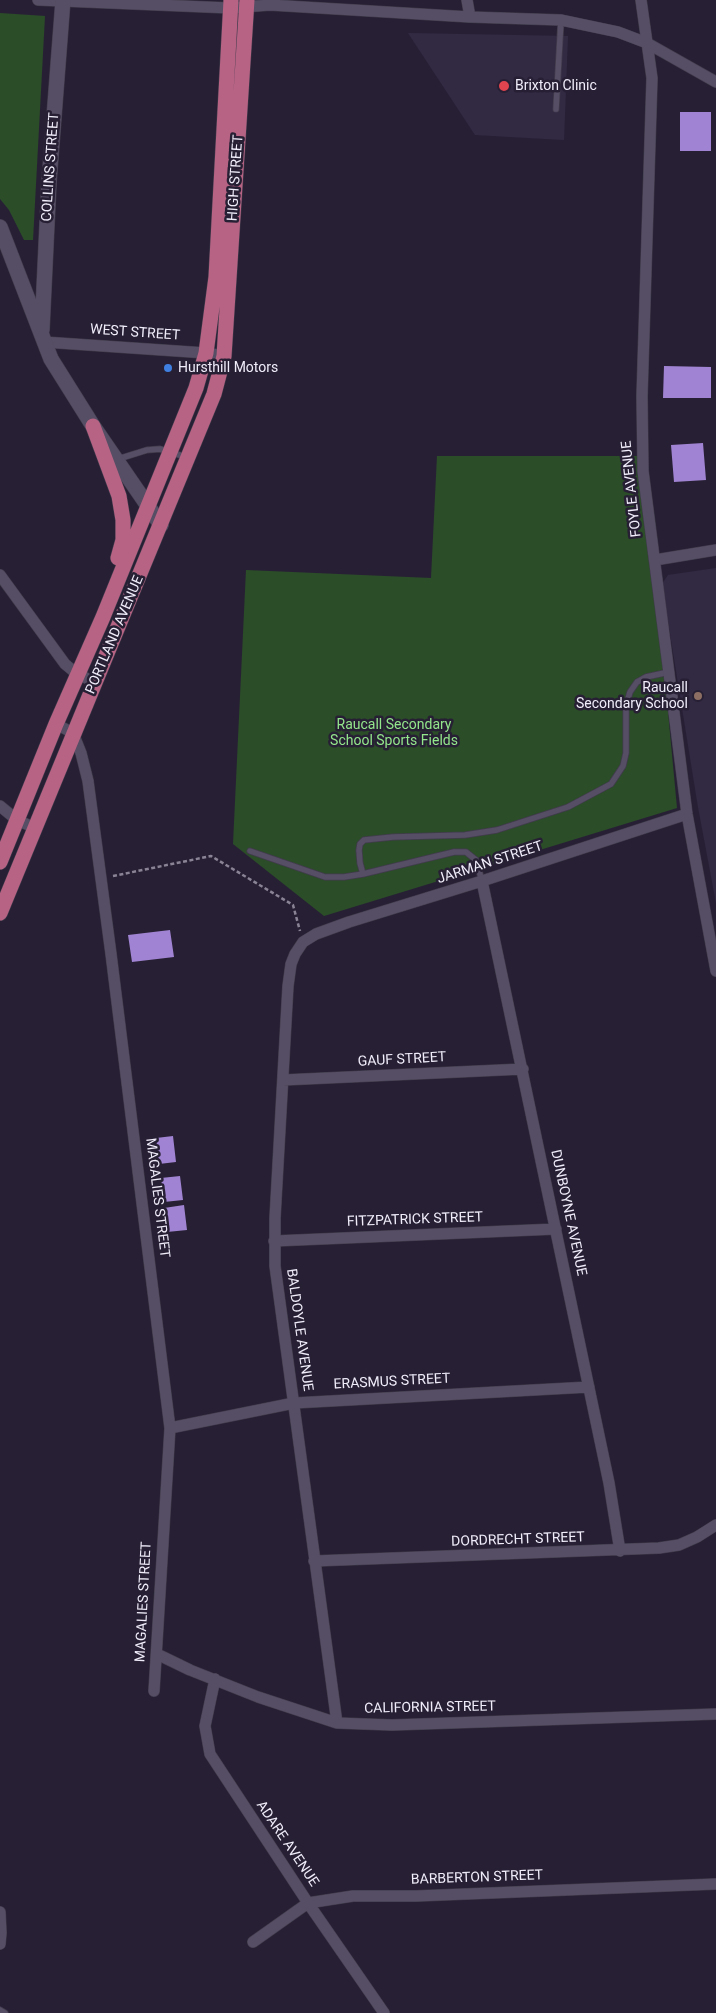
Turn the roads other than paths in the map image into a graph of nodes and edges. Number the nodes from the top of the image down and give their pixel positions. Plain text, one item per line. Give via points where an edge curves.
1 (38, 0) edge
2 (468, 0) edge
3 (641, 0) edge
4 (63, 1) edge
5 (247, 3) edge
6 (231, 4) edge
7 (470, 17) junction
8 (561, 20) junction
9 (647, 43) junction
10 (716, 82) edge
11 (556, 109) dead end
12 (0, 227) edge
13 (43, 338) junction
14 (206, 353) junction
15 (224, 356) junction
16 (93, 426) junction
17 (170, 451) junction
18 (188, 458) junction
19 (117, 459) junction
20 (147, 506) junction
21 (161, 525) junction
22 (716, 550) edge
23 (655, 560) junction
24 (0, 575) edge
25 (103, 617) junction
26 (669, 672) junction
27 (77, 674) junction
28 (95, 682) junction
29 (56, 724) junction
30 (73, 733) junction
31 (0, 806) edge
32 (687, 814) junction
33 (18, 820) junction
34 (35, 828) junction
35 (250, 851) dead end
36 (0, 862) edge
37 (363, 874) junction
38 (482, 881) junction
39 (0, 913) edge
40 (303, 942) joint
41 (716, 971) edge
42 (523, 1069) junction
43 (283, 1080) junction
44 (556, 1229) junction
45 (274, 1241) junction
46 (589, 1387) junction
47 (294, 1403) junction
48 (170, 1428) junction
49 (716, 1525) edge
50 (620, 1551) junction
51 (314, 1562) junction
52 (157, 1654) junction
53 (215, 1679) junction
54 (154, 1691) dead end
55 (716, 1714) edge
56 (337, 1722) junction
57 (716, 1884) edge
58 (308, 1903) junction
59 (0, 1912) edge
60 (253, 1942) dead end
61 (0, 1944) edge
62 (0, 2010) edge
63 (5, 2013) edge
64 (384, 2013) edge

1 - 4 street
2 - 7 street
3 - 9 street, FOYLE AVENUE
4 - 6 street
4 - 13 street, COLLINS STREET via 49,182
5 - 6 street
5 - 7 street
5 - 15 main road, HIGH STREET
6 - 14 main road, HIGH STREET via 216,277
7 - 8 street
8 - 9 street via 618,32
8 - 11 lane
9 - 10 street
9 - 23 street, FOYLE AVENUE via 652,78 641,442
12 - 13 street
13 - 14 street, WEST STREET
13 - 16 street, COLLINS STREET via 58,371
14 - 15 street, WEST STREET
14 - 17 main road, PORTLAND AVENUE via 196,388
15 - 18 main road, PORTLAND AVENUE via 214,394
16 - 19 street, COLLINS STREET
16 - 25 main road via 119,496 122,520 123,540
17 - 18 lane
17 - 19 lane via 147,450
17 - 20 main road, PORTLAND AVENUE
18 - 21 main road, PORTLAND AVENUE
19 - 20 street, COLLINS STREET
20 - 21 street, COLLINS STREET
20 - 25 main road, PORTLAND AVENUE
21 - 28 main road, PORTLAND AVENUE
22 - 23 street
23 - 26 street, FOYLE AVENUE
24 - 27 street via 61,658
25 - 27 main road, PORTLAND AVENUE
26 - 32 street, FOYLE AVENUE
26 - 37 lane via 646,677 637,682 630,692 626,706 626,753 623,766 611,784 568,807 497,830 466,835 364,840 359,850
27 - 28 street
27 - 29 main road, PORTLAND AVENUE
28 - 30 main road, PORTLAND AVENUE
29 - 30 street
29 - 33 main road, PORTLAND AVENUE
30 - 34 main road, PORTLAND AVENUE
30 - 48 street, MAGALIES STREET via 85,767
31 - 33 street
32 - 38 street, JARMAN STREET
32 - 41 street, FOYLE AVENUE
33 - 34 street
33 - 36 main road, PORTLAND AVENUE
34 - 39 main road, PORTLAND AVENUE
35 - 37 lane via 325,876
37 - 38 lane via 454,852 466,852 476,860
38 - 40 street, JARMAN STREET via 349,922
38 - 42 street, DUNBOYNE AVENUE
40 - 43 street, BALDOYLE AVENUE via 295,954 289,975
42 - 43 street, GAUF STREET
42 - 44 street, DUNBOYNE AVENUE
43 - 45 street, BALDOYLE AVENUE
44 - 45 street, FITZPATRICK STREET
44 - 46 street, DUNBOYNE AVENUE
45 - 47 street, BALDOYLE AVENUE via 276,1282
46 - 47 street, ERASMUS STREET
46 - 50 street, DUNBOYNE AVENUE
47 - 48 street, ERASMUS STREET
47 - 51 street, BALDOYLE AVENUE
48 - 52 street, MAGALIES STREET
49 - 50 street, DORDRECHT STREET via 679,1546
50 - 51 street, DORDRECHT STREET
51 - 56 street, BALDOYLE AVENUE
52 - 53 street, CALIFORNIA STREET
52 - 54 street, MAGALIES STREET
53 - 56 street, CALIFORNIA STREET via 258,1697
53 - 58 street, ADARE AVENUE via 205,1726 210,1754
55 - 56 street, CALIFORNIA STREET via 392,1725
57 - 58 street, BARBERTON STREET via 353,1896
58 - 60 street, BARBERTON STREET
58 - 64 street, ADARE AVENUE
59 - 61 street
62 - 63 lane

